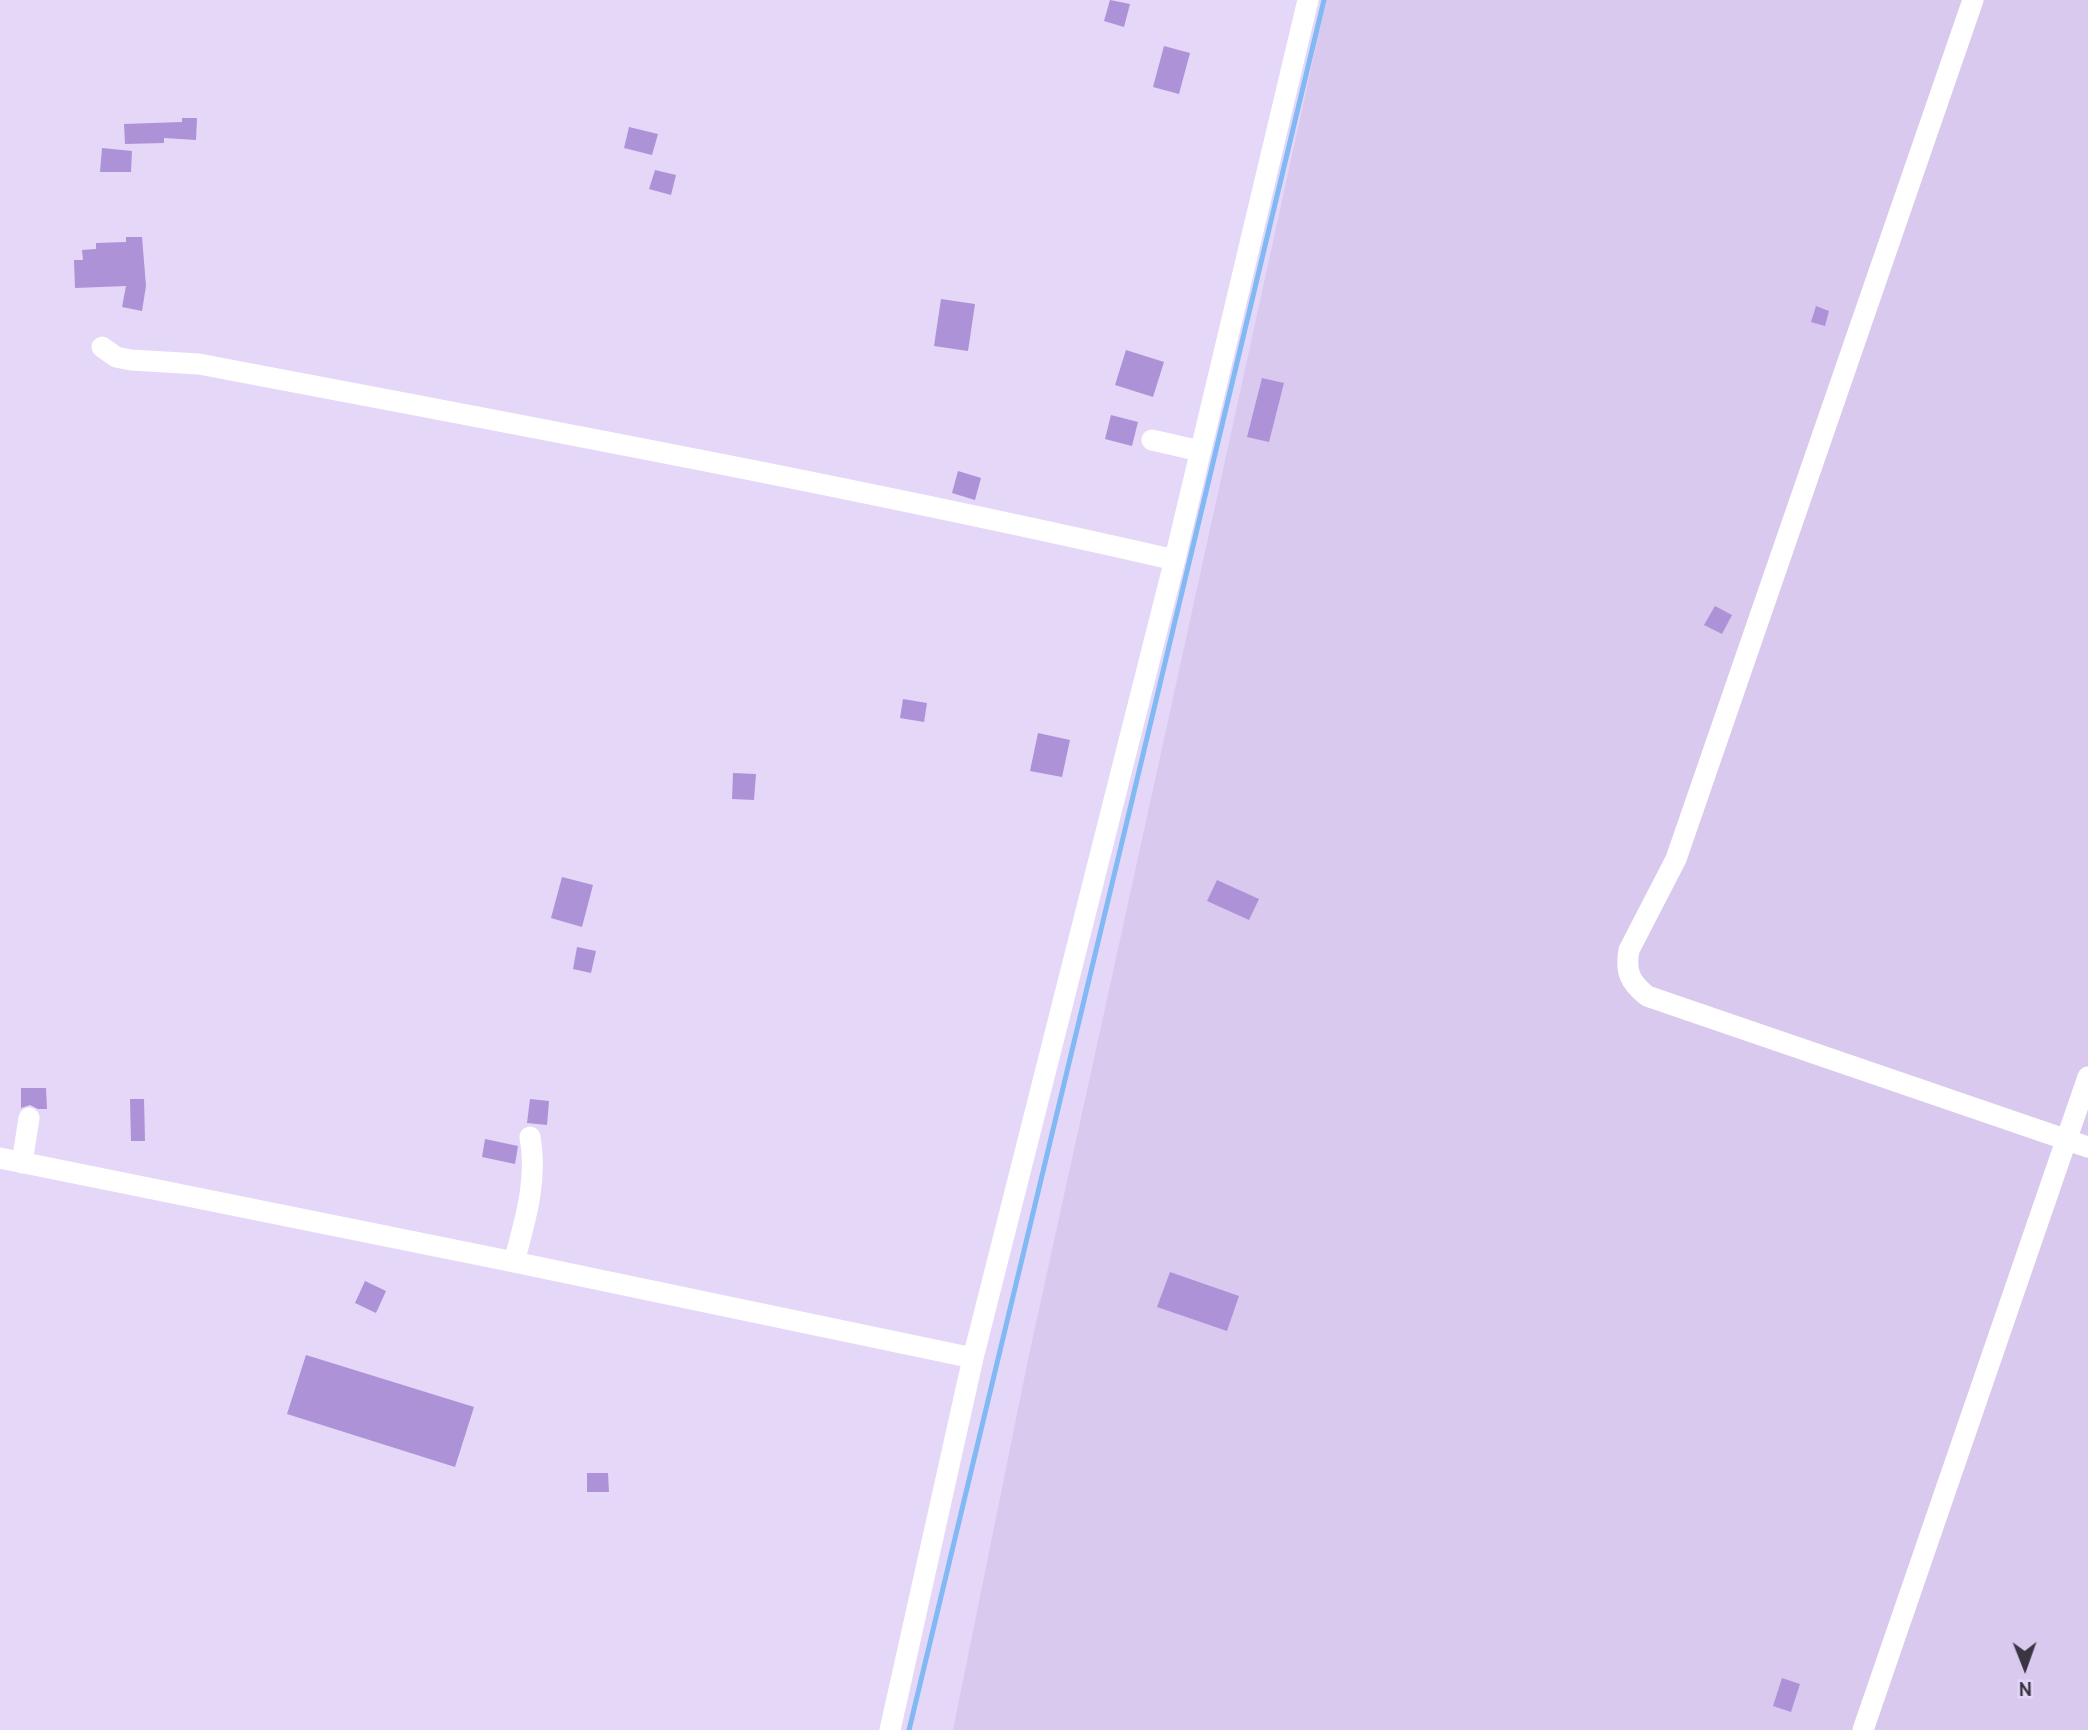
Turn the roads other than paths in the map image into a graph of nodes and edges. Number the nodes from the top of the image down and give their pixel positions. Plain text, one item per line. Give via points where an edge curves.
1 (1308, 0) edge
2 (1973, 0) edge
3 (102, 347) dead end
4 (1152, 440) dead end
5 (1200, 451) junction
6 (1175, 560) junction
7 (2088, 1077) edge
8 (29, 1118) dead end
9 (530, 1137) dead end
10 (2065, 1139) junction
11 (2088, 1147) edge
12 (0, 1158) edge
13 (22, 1163) junction
14 (514, 1262) junction
15 (973, 1358) junction
16 (890, 1730) edge
17 (1863, 1730) edge

1 - 5 street
2 - 10 street via 1676,859 1629,950 1628,976 1647,996
3 - 6 street via 131,360 198,364 280,379 956,510
4 - 5 street
5 - 6 street
6 - 15 street
7 - 10 street
8 - 13 street
9 - 14 street via 534,1156 528,1208
10 - 11 street
10 - 17 street
12 - 13 street
13 - 14 street
14 - 15 street
15 - 16 street

